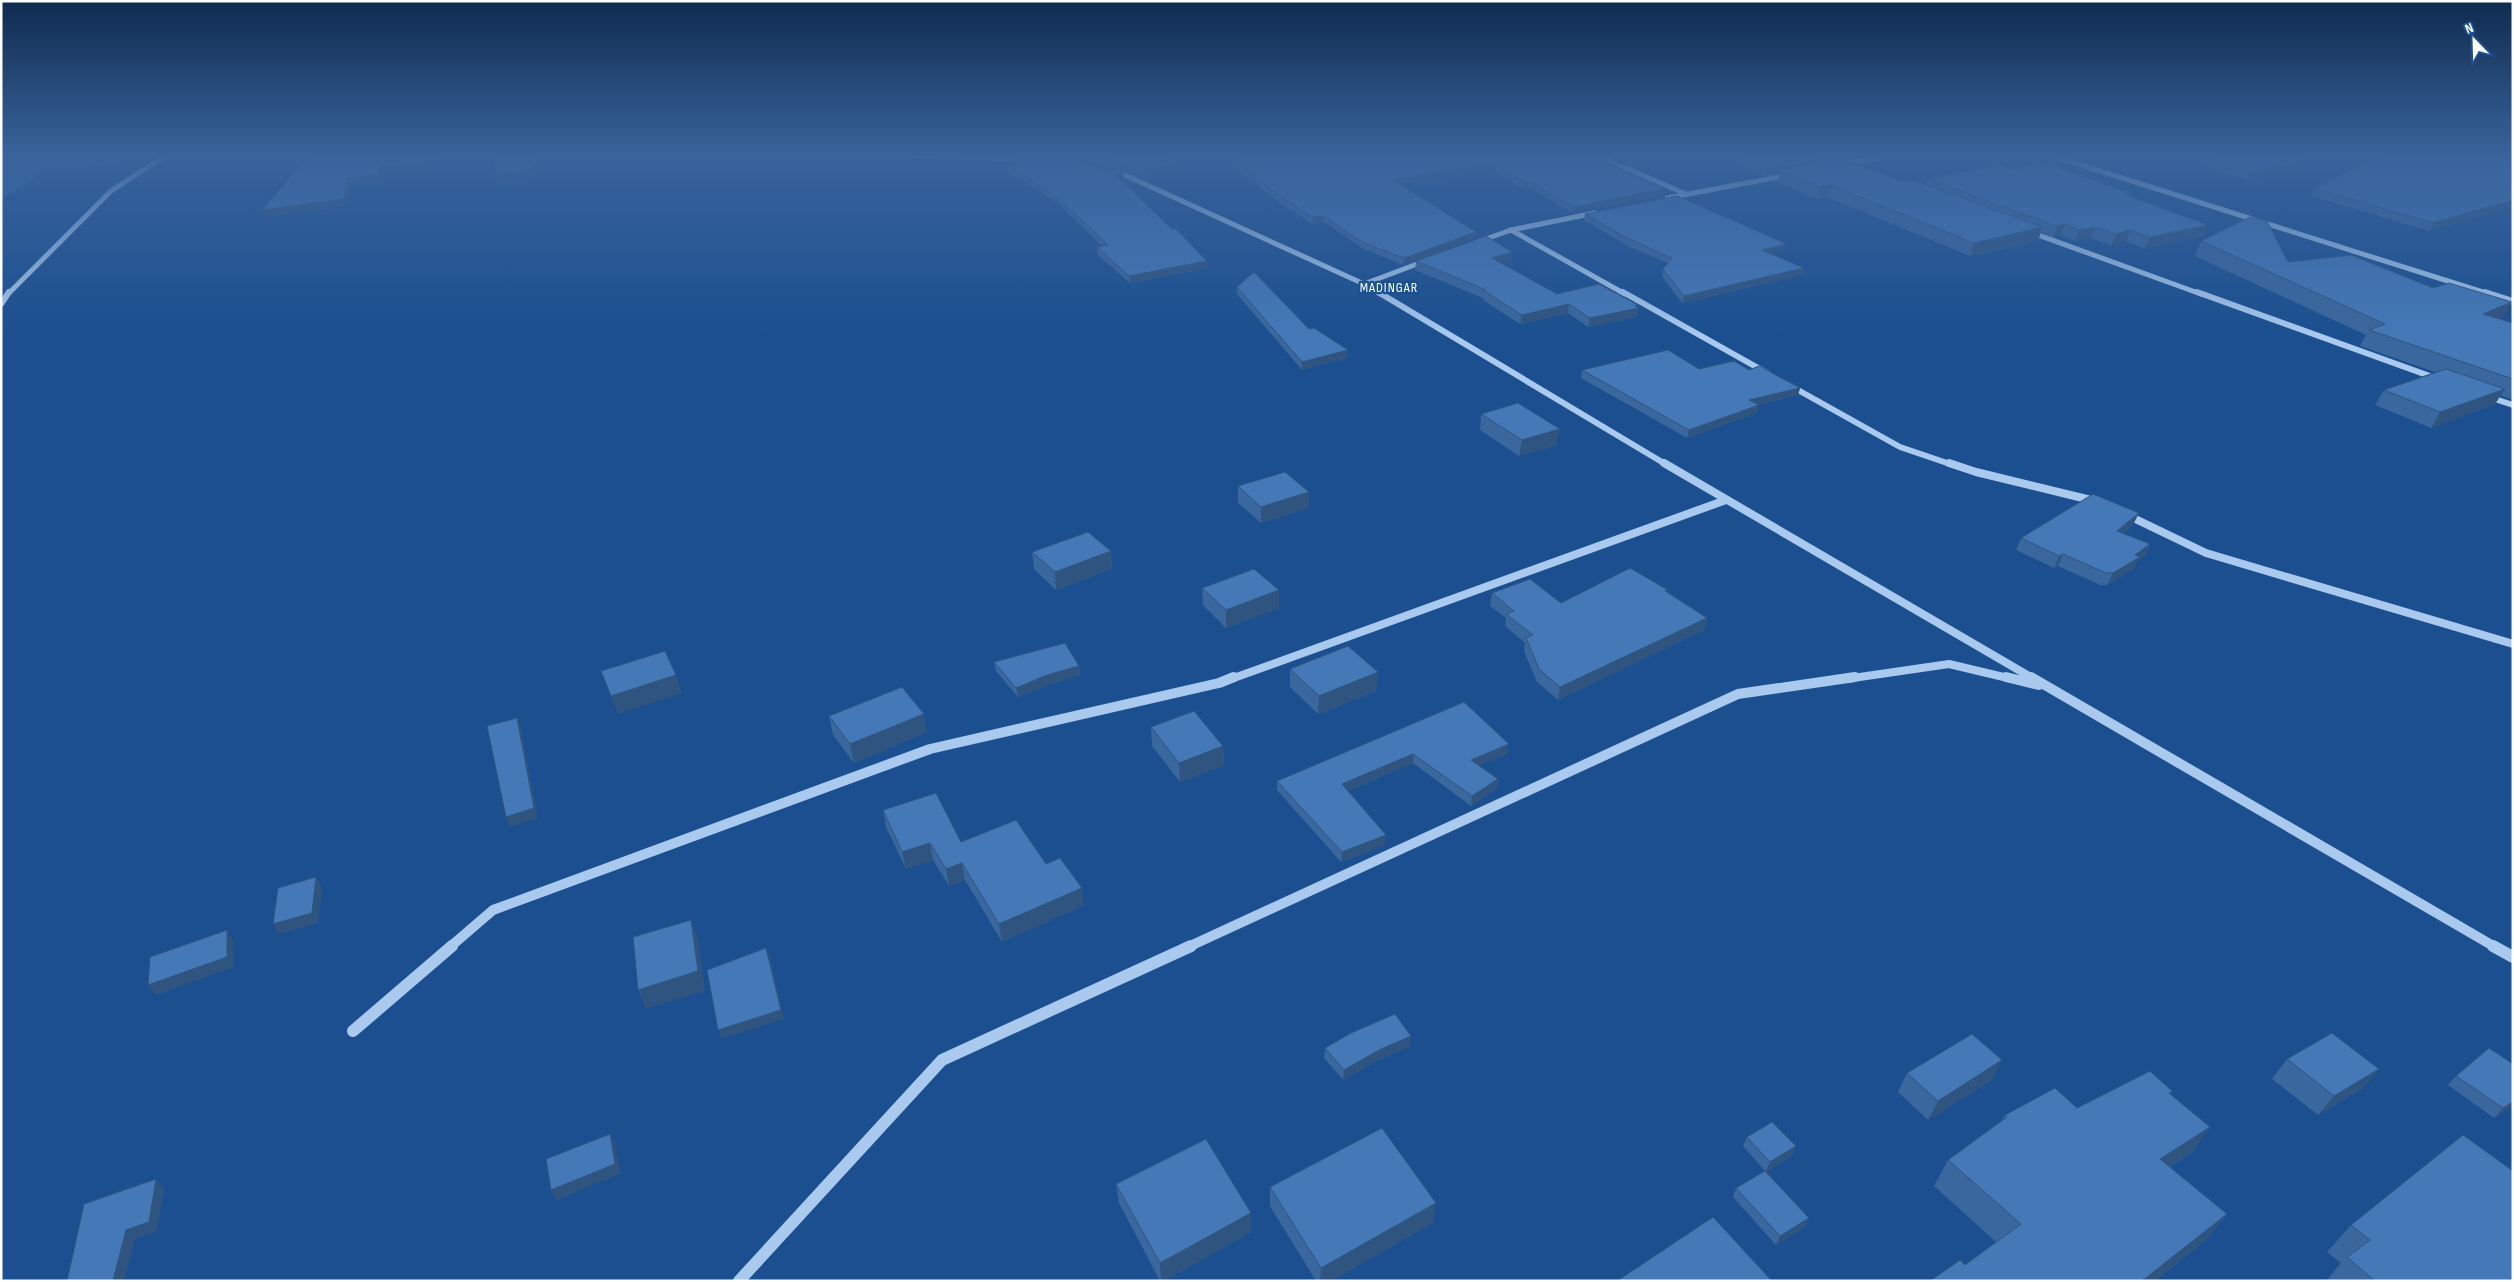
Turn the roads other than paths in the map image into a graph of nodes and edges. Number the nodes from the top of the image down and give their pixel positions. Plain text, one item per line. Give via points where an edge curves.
1 (86, 216) edge
2 (1214, 216) edge
3 (1580, 216) edge
4 (2243, 216) edge
5 (2021, 229) edge
6 (1511, 230) junction
7 (1474, 243) edge
8 (1428, 260) edge
9 (1364, 284) junction
10 (2513, 301) edge
11 (1, 304) edge
12 (1770, 375) edge
13 (1779, 380) edge
14 (2447, 382) edge
15 (2475, 392) edge
16 (2513, 405) edge
17 (1726, 500) junction
18 (2100, 502) edge
19 (2118, 511) edge
20 (2513, 644) edge
21 (2049, 688) junction
22 (2513, 957) edge
23 (353, 1032) dead end
24 (738, 1281) edge

1 - 11 street via 10,290
2 - 9 street
3 - 6 street
4 - 10 street
5 - 14 street
6 - 7 street
6 - 12 street
8 - 9 street
9 - 17 street
13 - 18 street via 1900,447 1976,472
15 - 16 street
17 - 21 street
17 - 23 street via 1219,683 930,749 493,910
19 - 20 street via 2206,553
21 - 22 street
21 - 24 street via 1949,664 1738,694 942,1060

